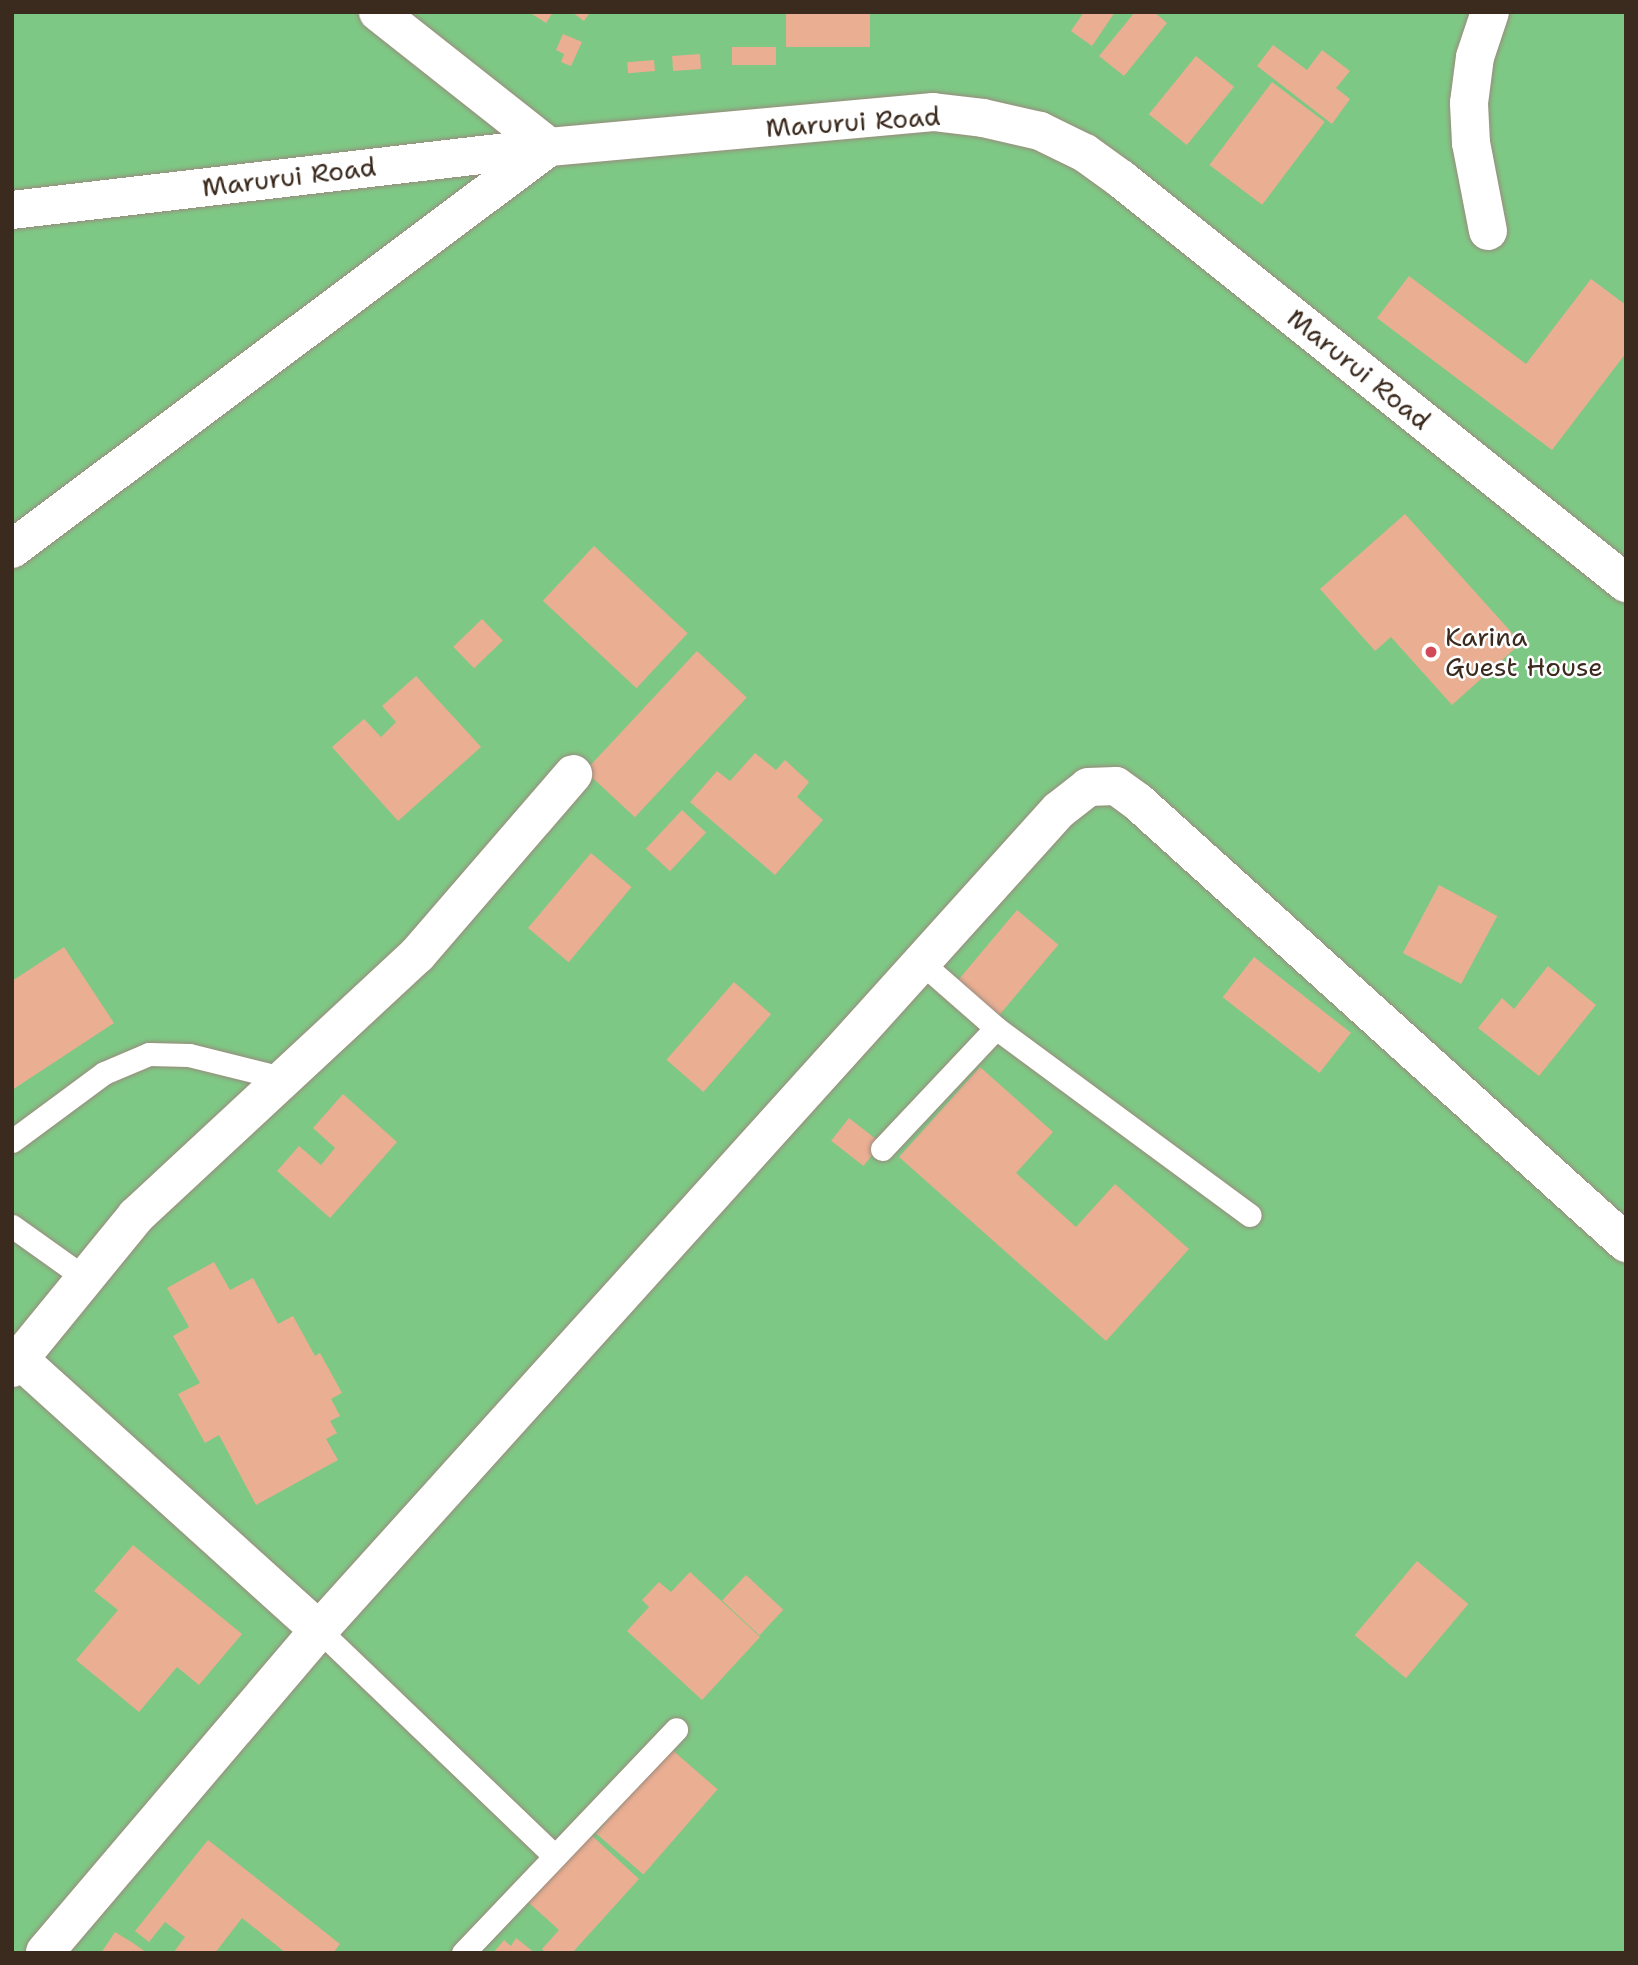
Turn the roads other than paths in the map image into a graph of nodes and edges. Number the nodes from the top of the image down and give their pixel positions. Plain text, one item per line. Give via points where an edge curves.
1 (378, 12) edge
2 (1490, 12) edge
3 (549, 147) junction
4 (12, 210) edge
5 (1488, 231) dead end
6 (12, 548) edge
7 (1626, 583) edge
8 (573, 774) dead end
9 (923, 964) junction
10 (996, 1028) junction
11 (282, 1078) junction
12 (12, 1141) edge
13 (882, 1149) dead end
14 (1250, 1215) dead end
15 (12, 1226) edge
16 (1626, 1243) edge
17 (85, 1278) junction
18 (16, 1364) edge
19 (319, 1630) junction
20 (676, 1729) dead end
21 (555, 1856) junction
22 (45, 1952) edge
23 (463, 1953) edge

1 - 3 street
2 - 5 street via 1475,57 1469,103 1471,143
3 - 4 street, Marurui Road
3 - 6 street
3 - 7 street, Marurui Road via 933,113 984,118 1040,131 1085,153 1121,179
8 - 11 street via 417,955
9 - 10 lane
9 - 16 street via 1059,810 1088,787 1116,786
9 - 19 street
10 - 13 lane
10 - 14 lane
11 - 12 lane via 188,1055 149,1055 104,1073
11 - 17 street via 136,1216
15 - 17 lane
17 - 18 street
18 - 19 street
19 - 21 lane
19 - 22 street
20 - 21 lane
21 - 23 lane

